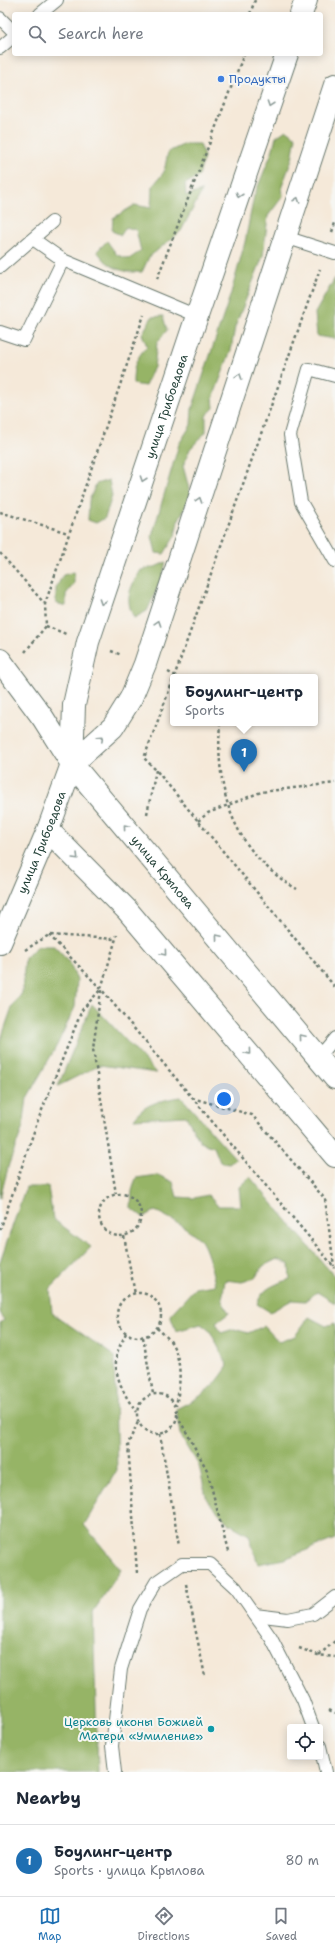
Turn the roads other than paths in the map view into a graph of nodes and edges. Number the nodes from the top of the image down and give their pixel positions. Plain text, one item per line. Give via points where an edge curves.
1 (57, 0) edge
2 (306, 0) edge
3 (42, 12) edge
4 (302, 12) edge
5 (0, 18) edge
6 (12, 30) edge
7 (12, 38) edge
8 (0, 48) edge
9 (286, 56) edge
10 (335, 85) edge
11 (52, 222) dead end
12 (285, 237) junction
13 (33, 239) junction
14 (331, 252) edge
15 (63, 260) junction
16 (0, 267) edge
17 (197, 316) junction
18 (0, 332) edge
19 (335, 376) edge
20 (335, 561) edge
21 (5, 666) edge
22 (72, 764) junction
23 (48, 830) junction
24 (0, 943) edge
25 (335, 1038) edge
26 (319, 1057) junction
27 (335, 1078) edge
28 (335, 1156) edge
29 (335, 1597) edge
30 (255, 1615) junction
31 (312, 1724) edge
32 (323, 1759) edge
33 (115, 1772) edge
34 (326, 1772) edge

1 - 3 lane
2 - 4 main road
5 - 6 lane
7 - 8 lane
9 -> 17 main road, улица Грибоедова
12 -> 10 main road, улица Грибоедова
11 - 13 lane
12 - 14 lane
22 -> 12 main road, улица Грибоедова via 114,727 134,691
13 - 15 lane
13 - 16 lane
15 - 17 lane
15 - 18 lane via 24,340
17 -> 22 main road, улица Грибоедова via 88,642 74,705
19 - 20 lane via 309,369 290,435 301,502
21 - 22 main road, улица Крылова via 43,718
22 - 23 main road, улица Грибоедова
26 -> 22 main road, улица Крылова
23 - 24 main road, улица Грибоедова
23 -> 28 main road via 127,910
25 - 26 lane
26 - 27 main road, улица Крылова
29 - 30 lane via 313,1614 288,1619
30 - 31 lane via 271,1638 303,1700
30 - 33 lane via 236,1588 210,1564 182,1564 156,1582 140,1609 121,1669 112,1746
32 - 34 lane

